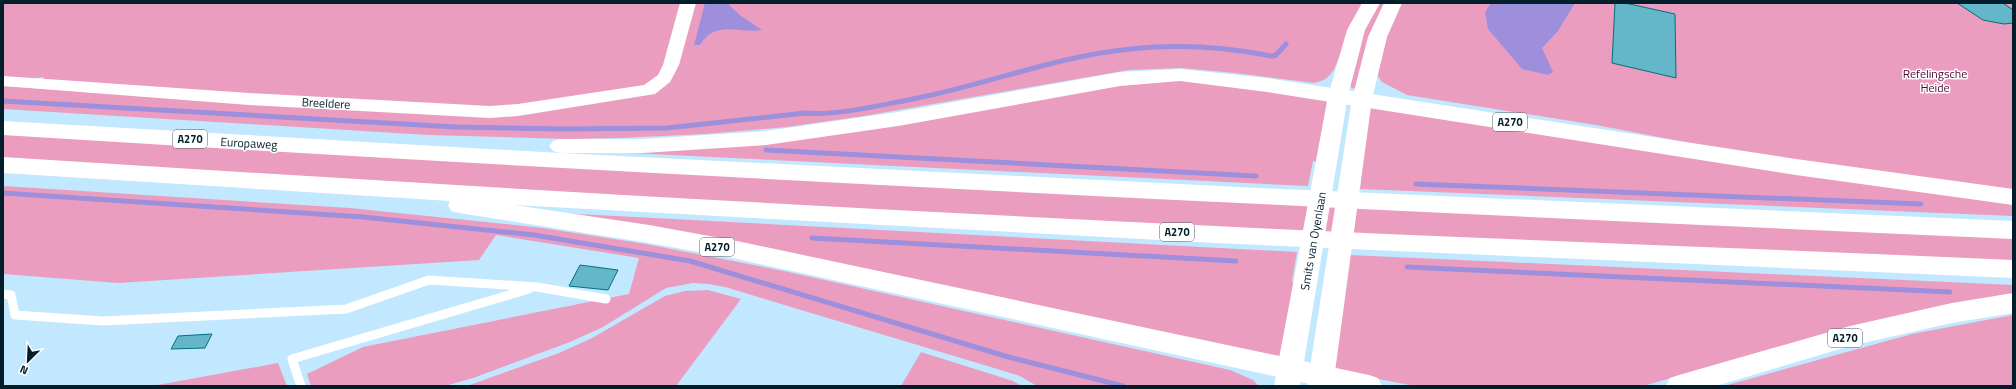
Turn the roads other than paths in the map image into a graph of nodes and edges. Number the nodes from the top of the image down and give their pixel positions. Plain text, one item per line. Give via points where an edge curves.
1 (688, 3) edge
2 (1371, 3) edge
3 (1393, 3) edge
4 (3, 81) edge
5 (1338, 96) junction
6 (1362, 99) junction
7 (3, 128) edge
8 (398, 152) junction
9 (3, 165) edge
10 (341, 186) junction
11 (2013, 197) edge
12 (2013, 230) edge
13 (2013, 269) edge
14 (537, 287) junction
15 (3, 294) edge
16 (606, 299) dead end
17 (2013, 303) edge
18 (1289, 377) edge
19 (1321, 381) edge
20 (301, 386) edge
21 (1369, 386) edge
22 (1679, 386) edge

1 - 4 street, Breeldere via 668,72 649,90 518,110 490,112 249,99
2 - 5 main road, Smits van Oyenlaan via 1356,30
3 - 6 main road via 1380,30
5 - 6 main road, A270
5 - 8 main road, A270 via 1206,77 1146,77 1100,82 891,120 766,138 643,146 557,146
5 - 18 main road, Smits van Oyenlaan
6 - 11 main road, A270 via 1796,167
6 - 19 main road
7 - 8 main road, Europaweg / A270
8 - 12 main road, A270 via 1064,187
9 - 10 main road, A270
10 - 13 main road, A270 via 1034,225
10 - 18 main road, A270 via 650,234 722,248
14 - 15 lane via 429,280 346,309 103,321 15,315 11,295
14 - 16 lane
14 - 20 lane via 292,359
17 - 22 main road, A270 via 1865,333
18 - 19 main road, A270
19 - 21 main road, A270

